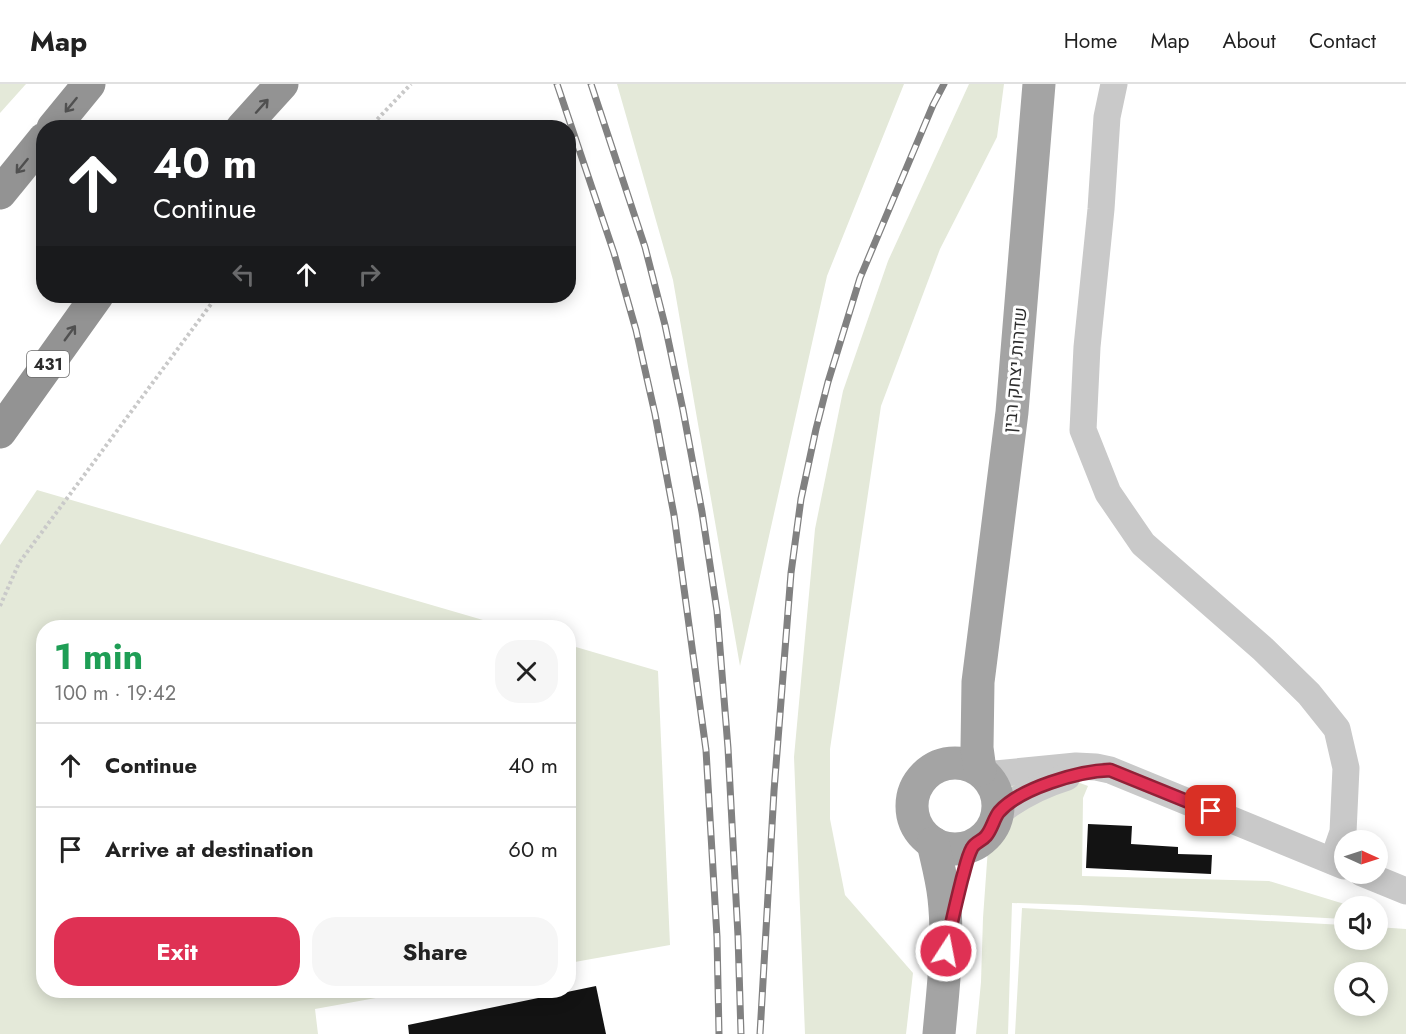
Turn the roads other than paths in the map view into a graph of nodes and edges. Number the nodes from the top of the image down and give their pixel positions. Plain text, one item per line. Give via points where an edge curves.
1 (89, 84) edge
2 (282, 84) edge
3 (1039, 84) edge
4 (1114, 84) edge
5 (60, 120) edge
6 (249, 120) edge
7 (36, 149) edge
8 (0, 193) edge
9 (93, 303) edge
10 (0, 432) edge
11 (981, 654) junction
12 (939, 766) junction
13 (1110, 770) junction
14 (982, 772) junction
15 (998, 813) junction
16 (1343, 830) edge
17 (933, 843) junction
18 (973, 845) junction
19 (1334, 862) edge
20 (1388, 884) edge
21 (1406, 891) edge
22 (946, 951) junction
23 (939, 1034) edge

1 -> 5 highway
6 -> 2 highway
3 - 11 main road, שדרות יצחק רבין via 1012,412
4 - 16 street via 1107,117 1083,430 1108,493 1143,544 1263,649 1309,694 1337,729 1346,768
7 -> 8 highway
10 -> 9 highway, 431
11 - 12 main road, שדרות יצחק רבין via 962,718
11 - 14 main road, שדרות יצחק רבין via 977,748
12 - 14 main road via 960,763
12 - 17 main road, שדרות יצחק רבין via 927,772 913,796 915,822
13 - 14 street via 1076,766
13 - 15 street via 1094,771 1029,791
13 - 19 street
14 - 15 main road, שדרות יצחק רבין via 996,792
15 - 18 main road, שדרות יצחק רבין via 985,837
17 - 18 main road via 960,849
17 - 22 main road, שדרות יצחק רבין via 944,898
18 - 22 main road, שדרות יצחק רבין
20 - 21 street
22 - 23 main road, שדרות יצחק רבין

